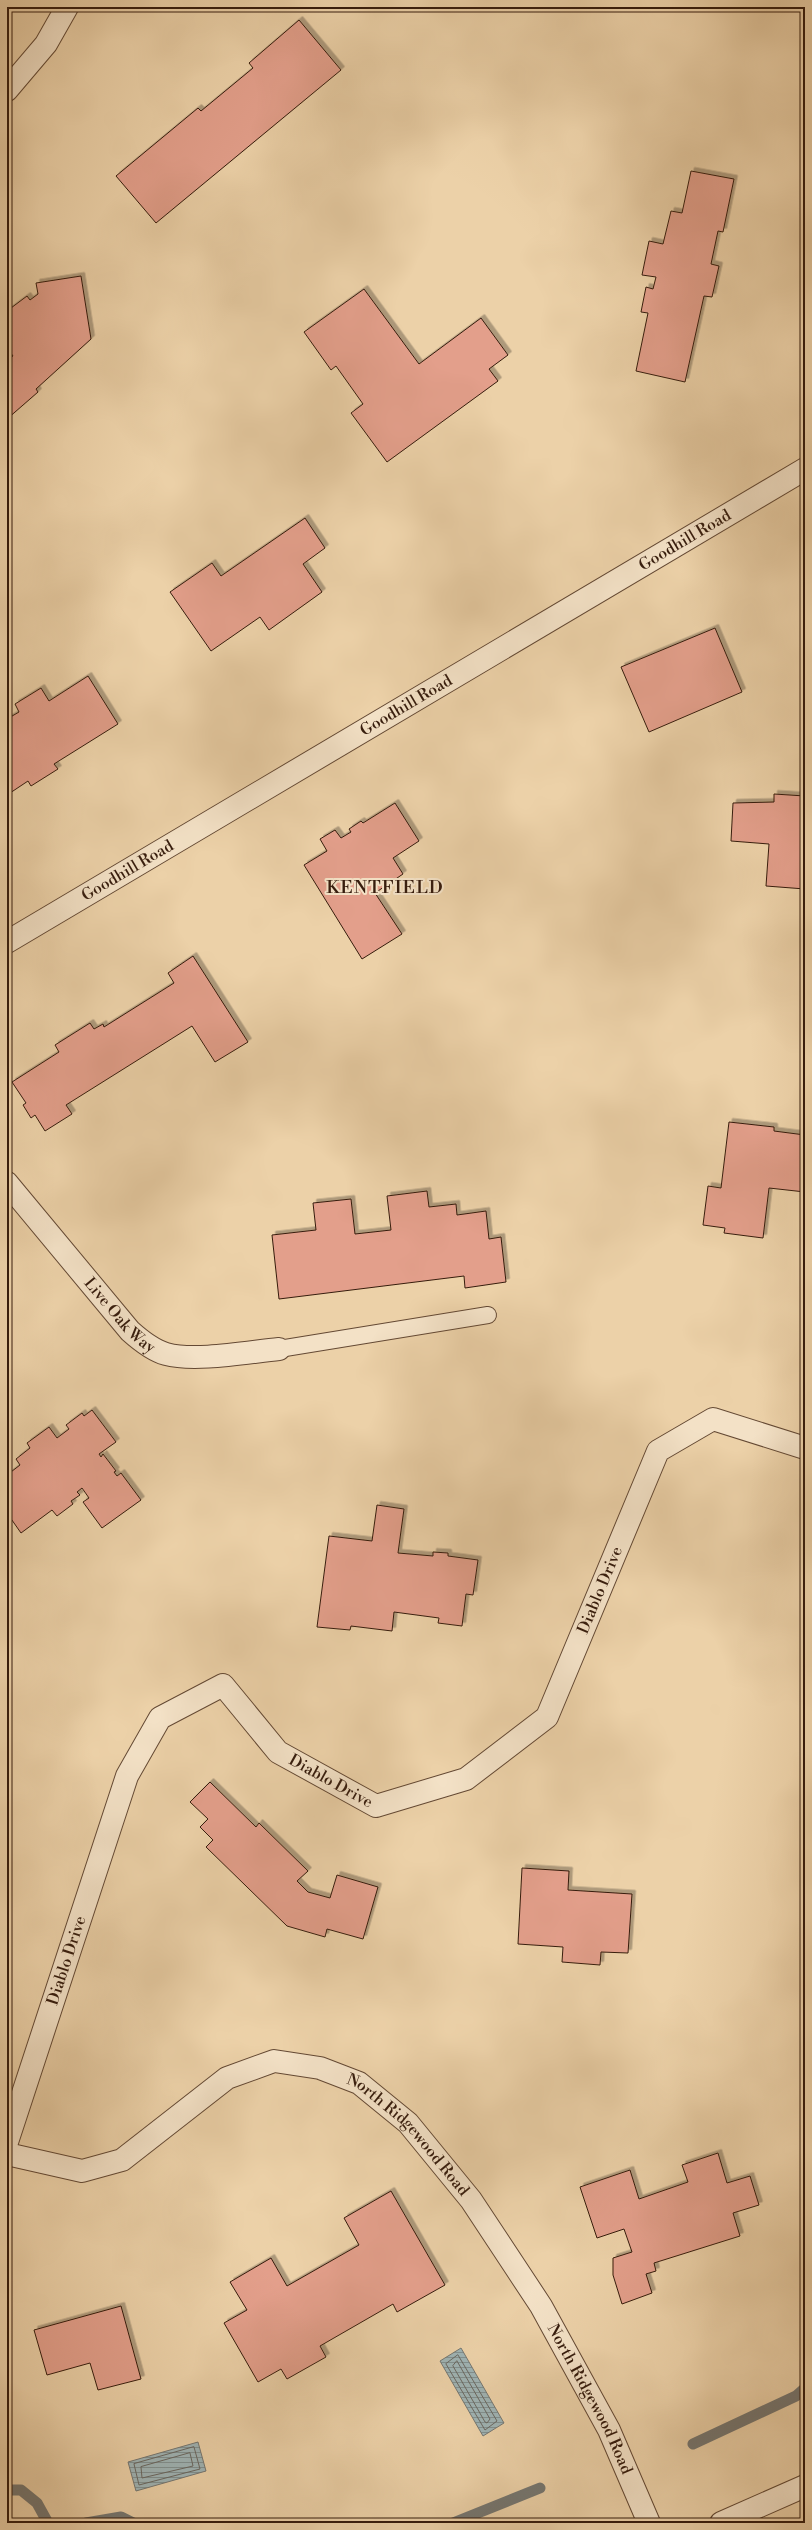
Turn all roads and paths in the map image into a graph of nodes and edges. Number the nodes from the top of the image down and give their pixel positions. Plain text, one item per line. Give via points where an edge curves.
1 (67, 7) edge
2 (7, 90) edge
3 (805, 470) edge
4 (7, 942) edge
5 (7, 1183) edge
6 (488, 1315) dead end
7 (279, 1349) joint
8 (805, 1448) edge
9 (7, 2142) edge
10 (7, 2154) edge
11 (805, 2486) edge
12 (649, 2523) edge
13 (721, 2523) edge

1 - 2 street via 46,44
3 - 4 street, Goodhill Road
5 - 7 street, Live Oak Way via 130,1331 146,1344 165,1354 187,1356
6 - 7 lane
8 - 9 street, Diablo Drive via 713,1419 658,1451 547,1717 466,1778 376,1806 278,1752 223,1685 160,1718 127,1776
10 - 12 street, North Ridgewood Road via 82,2170 122,2160 226,2078 274,2061 320,2068 359,2083 408,2123 471,2200 542,2306 609,2430
11 - 13 street

